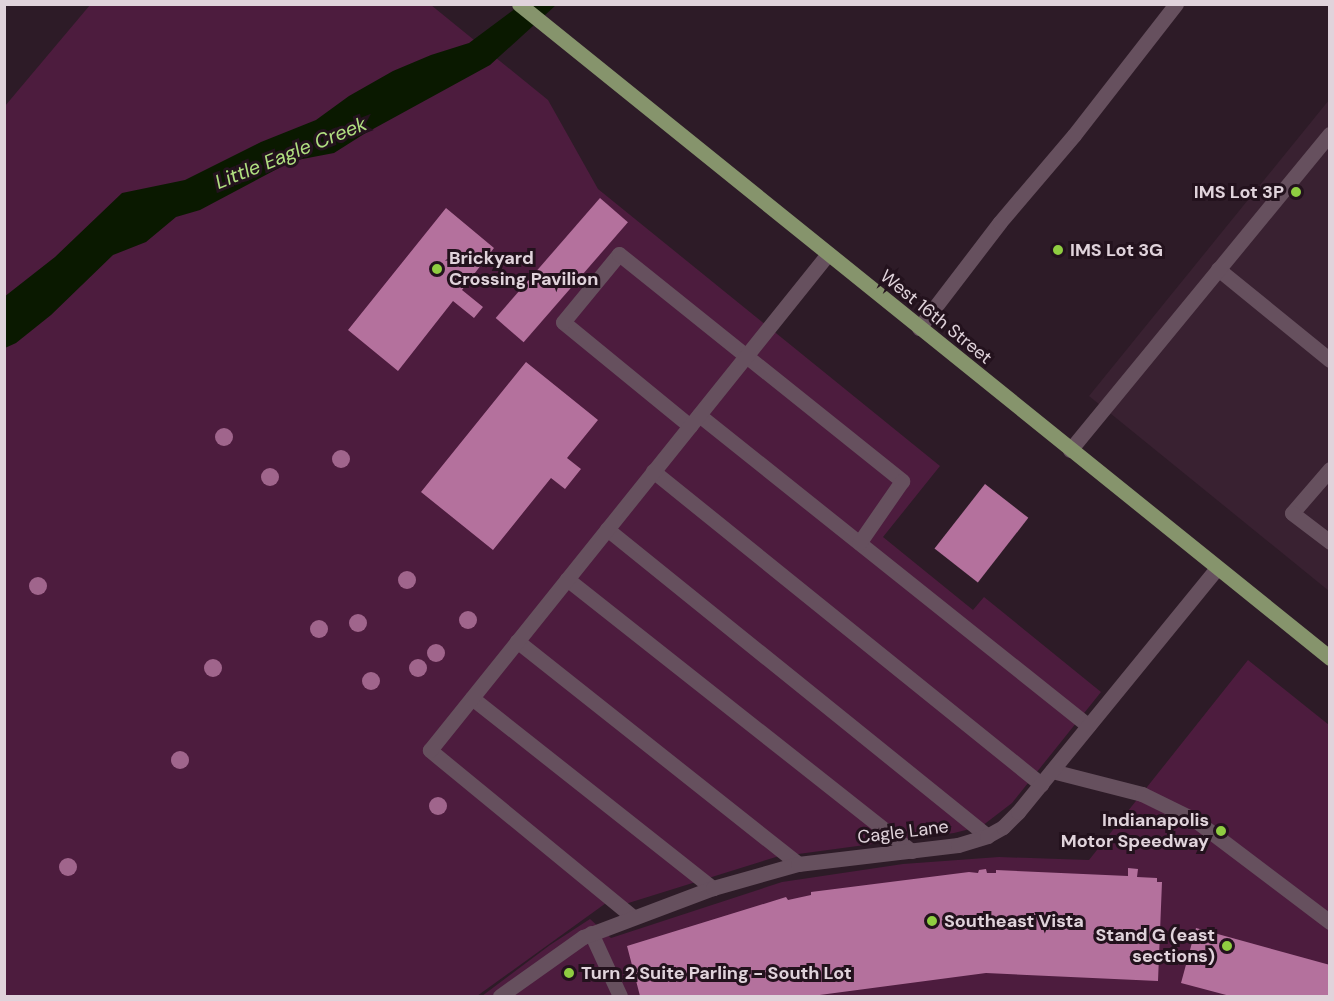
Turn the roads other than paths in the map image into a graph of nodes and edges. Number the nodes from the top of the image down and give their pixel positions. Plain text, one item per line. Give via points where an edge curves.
1 (519, 4) edge
2 (1176, 4) edge
3 (1329, 134) edge
4 (828, 254) junction
5 (1218, 269) junction
6 (919, 328) junction
7 (745, 354) junction
8 (1329, 360) edge
9 (694, 420) junction
10 (1070, 450) junction
11 (1329, 469) edge
12 (653, 471) junction
13 (607, 529) junction
14 (1329, 542) edge
15 (859, 543) junction
16 (1217, 568) junction
17 (567, 579) junction
18 (517, 641) junction
19 (1329, 658) edge
20 (472, 698) junction
21 (1088, 726) junction
22 (1052, 771) junction
23 (1041, 784) junction
24 (987, 836) junction
25 (911, 851) junction
26 (798, 864) junction
27 (713, 888) junction
28 (633, 917) junction
29 (1329, 922) edge
30 (591, 933) junction
31 (500, 996) edge
32 (620, 996) edge

1 - 4 main road, West 16th Street
2 - 6 lane
3 - 5 lane
4 - 6 main road, West 16th Street
4 - 7 lane
5 - 8 lane
5 - 10 lane
6 - 10 main road, West 16th Street
7 - 9 lane
7 - 9 lane via 619,254 563,322
7 - 15 lane via 902,481
9 - 12 lane
9 - 15 lane
10 - 16 main road, West 16th Street
11 - 14 lane via 1292,513
12 - 13 lane
12 - 23 lane
13 - 17 lane
13 - 24 lane
15 - 21 lane
16 - 19 main road, West 16th Street
16 - 21 lane, Cagle Lane
17 - 18 lane
17 - 25 lane
18 - 20 lane
18 - 26 lane
20 - 27 lane
20 - 28 lane via 430,750
21 - 22 lane, Cagle Lane
22 - 23 lane, Cagle Lane
22 - 29 lane via 1142,794 1195,820
23 - 24 lane, Cagle Lane via 1011,820
24 - 25 lane, Cagle Lane via 958,845
25 - 26 lane, Cagle Lane
26 - 27 lane, Cagle Lane
27 - 28 lane, Cagle Lane
28 - 30 lane, Cagle Lane
30 - 31 lane, Cagle Lane
30 - 32 lane

